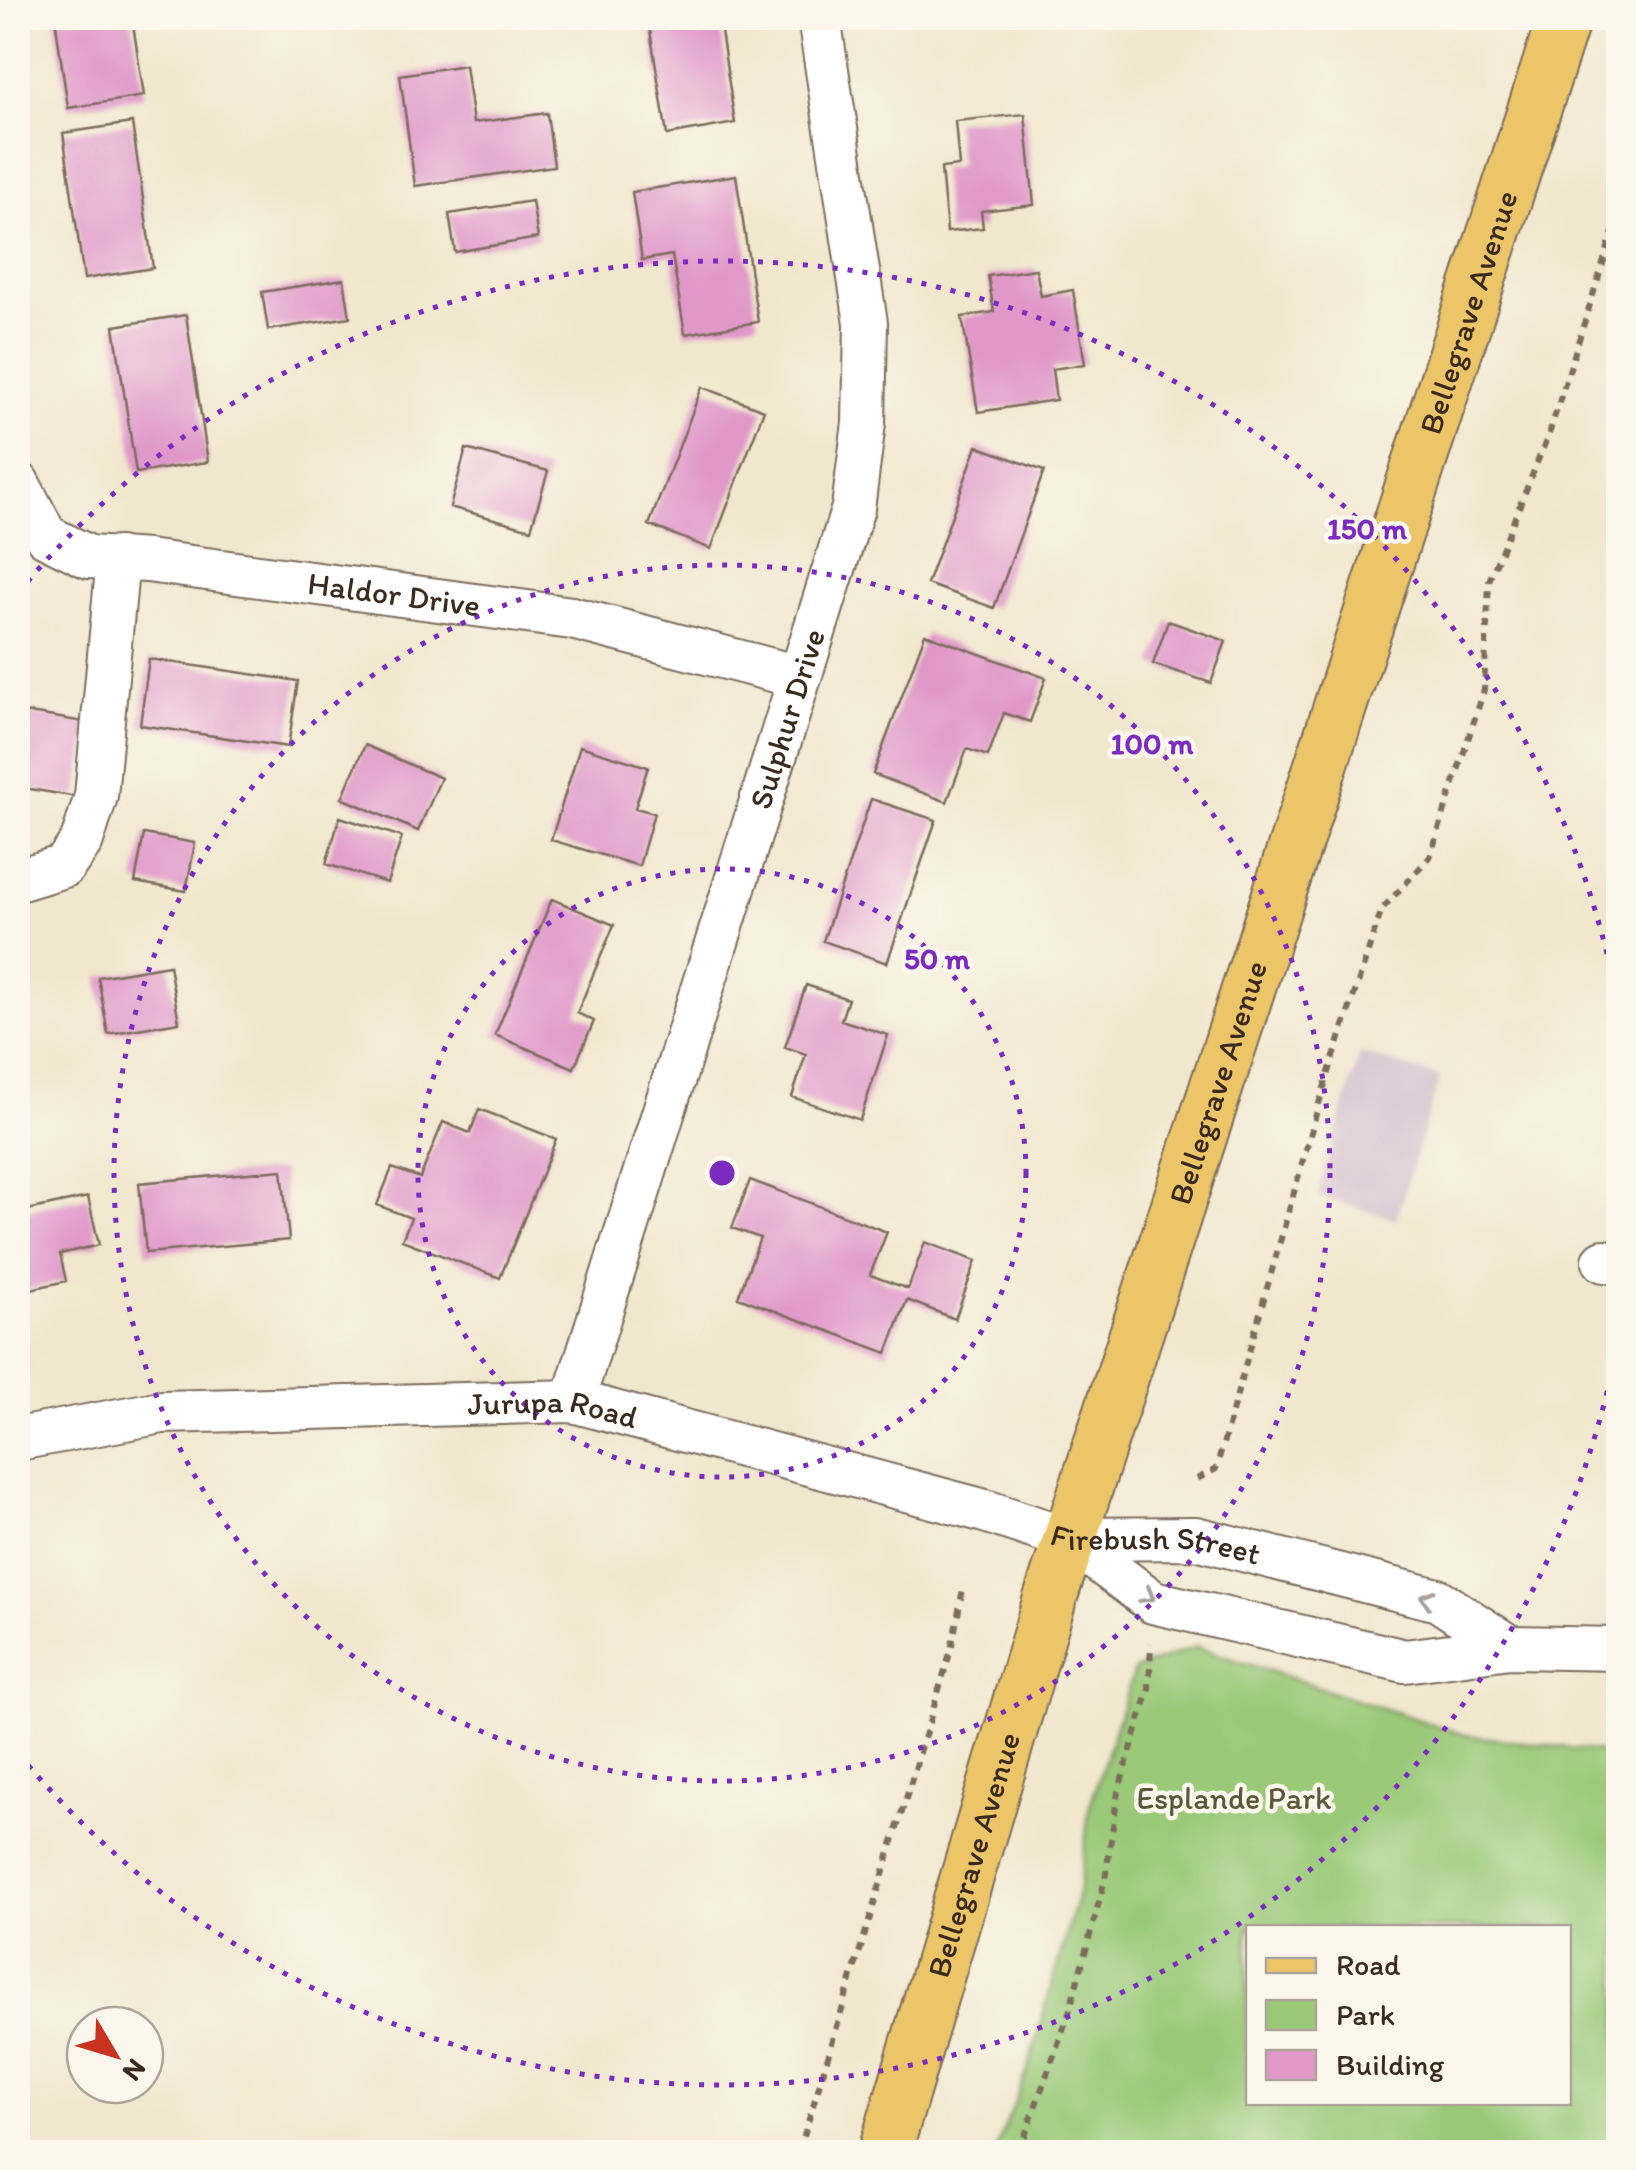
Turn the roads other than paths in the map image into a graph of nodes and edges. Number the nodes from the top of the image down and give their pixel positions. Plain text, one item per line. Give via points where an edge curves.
1 (819, 18) edge
2 (1564, 18) edge
3 (18, 484) edge
4 (118, 558) junction
5 (800, 676) junction
6 (18, 880) edge
7 (574, 1401) junction
8 (18, 1440) edge
9 (1070, 1539) junction
10 (1510, 1647) junction
11 (1618, 1650) edge
12 (885, 2152) edge

1 - 5 street, Sulphur Drive via 866,323 864,423 854,508
2 - 9 main road, Bellegrave Avenue
3 - 4 street, Haldor Drive via 46,536 89,557
4 - 5 street, Haldor Drive via 572,618
4 - 6 street via 96,796 82,841 64,866
5 - 7 street, Sulphur Drive
7 - 8 street, Jurupa Road via 162,1412
7 - 9 street, Jurupa Road
10 -> 9 street, Firebush Street via 1438,1600 1196,1538
9 -> 10 street, Firebush Street via 1153,1602 1405,1661
9 - 12 main road, Bellegrave Avenue
10 - 11 street, Firebush Street

